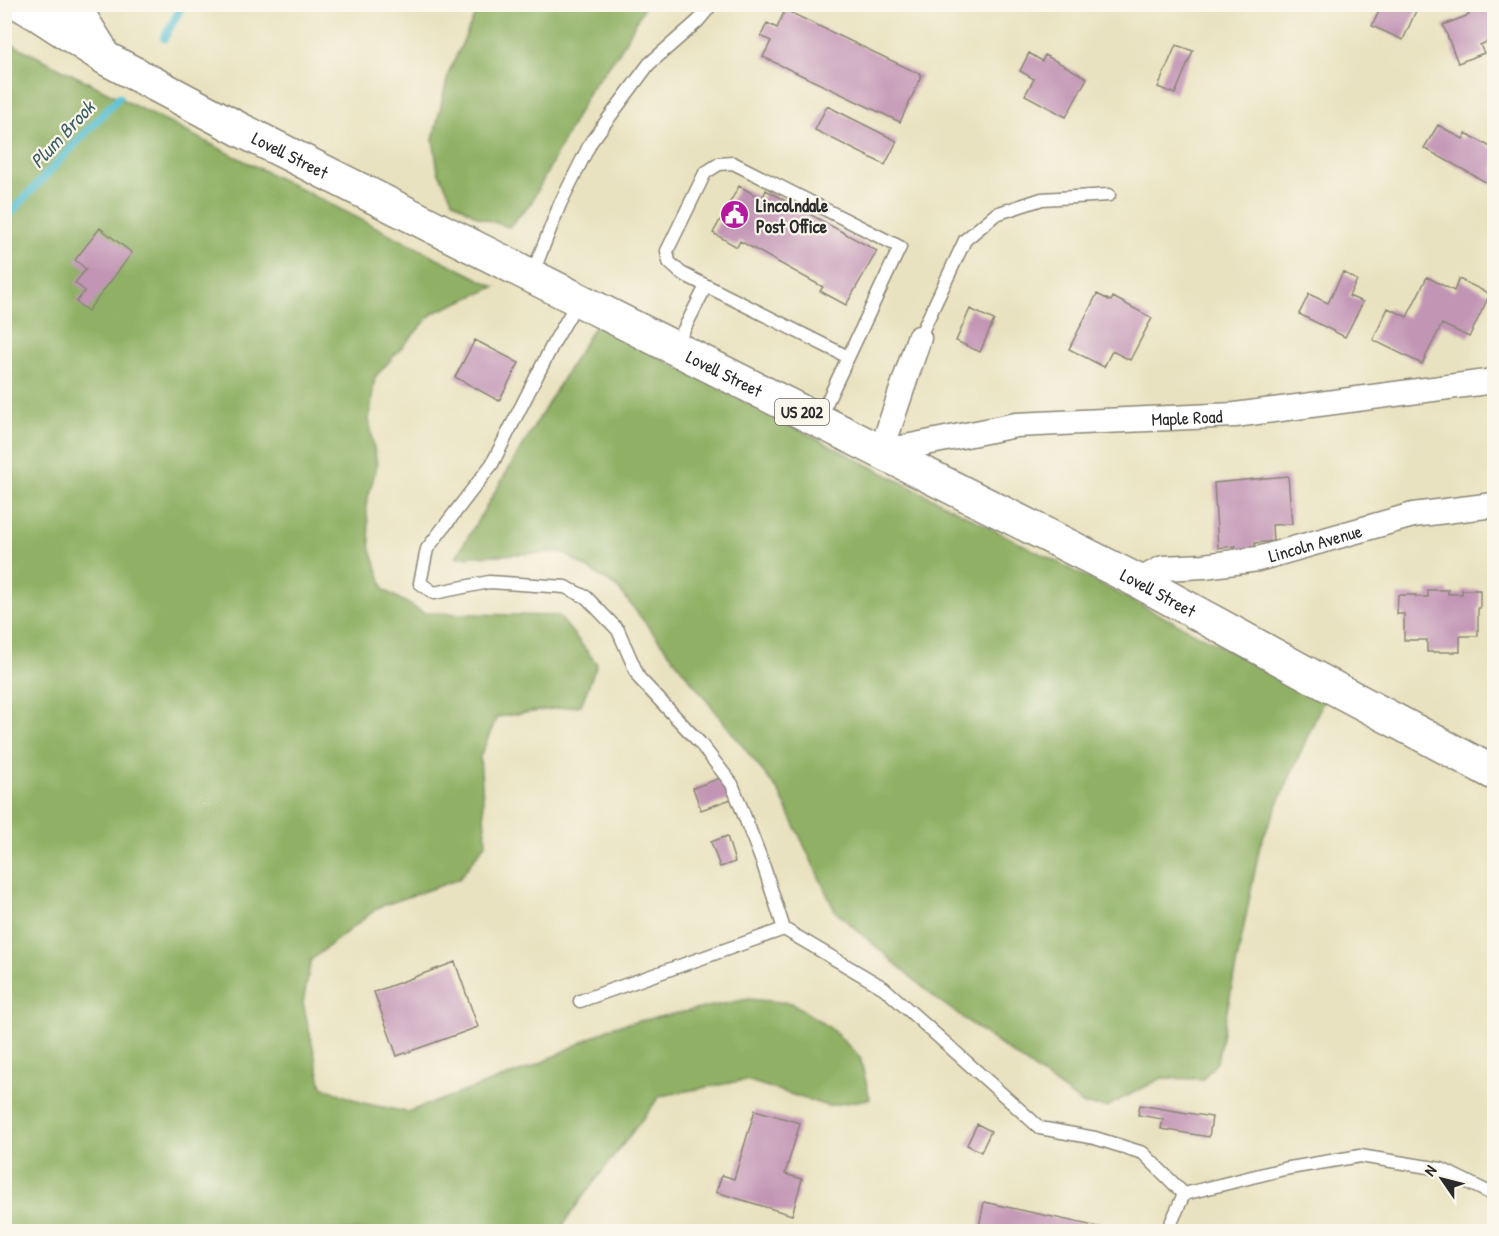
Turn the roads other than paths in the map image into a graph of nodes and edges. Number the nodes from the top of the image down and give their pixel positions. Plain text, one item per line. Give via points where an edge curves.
1 (21, 4) edge
2 (72, 4) edge
3 (712, 4) edge
4 (107, 58) junction
5 (1109, 195) dead end
6 (532, 276) junction
7 (706, 286) junction
8 (579, 300) junction
9 (919, 338) joint
10 (675, 348) junction
11 (848, 357) junction
12 (1494, 381) edge
13 (818, 420) junction
14 (881, 452) junction
15 (1494, 505) edge
16 (1137, 581) junction
17 (1494, 773) edge
18 (784, 929) junction
19 (580, 1001) dead end
20 (1184, 1194) junction
21 (1494, 1195) edge
22 (1167, 1232) edge

1 - 4 main road, Lovell Street / US 202
2 - 4 main road, US 202
3 - 6 lane via 649,64 591,142 560,204
4 - 6 main road, Lovell Street / US 202
5 - 9 lane via 1042,199 996,214 966,240
6 - 8 main road, Lovell Street / US 202
7 - 10 lane
7 - 11 lane
7 - 11 lane via 681,273 669,262 667,251 705,172 733,162 900,247
8 - 10 main road, Lovell Street / US 202
8 - 18 lane via 492,464 427,549 420,583 434,593 489,582 565,587 586,597 618,630 639,678 732,784
9 - 14 street
10 - 13 main road, Lovell Street / US 202
11 - 13 lane
12 - 14 street, Maple Road via 1235,415 1016,425
13 - 14 main road, Lovell Street / US 202
14 - 16 main road, Lovell Street / US 202
15 - 16 street, Lincoln Avenue via 1413,515 1258,560 1163,568
16 - 17 main road, Lovell Street / US 202
18 - 19 lane
18 - 20 lane via 884,988 1040,1128 1095,1138 1143,1153
20 - 21 lane via 1284,1169 1360,1156 1441,1169
20 - 22 lane

